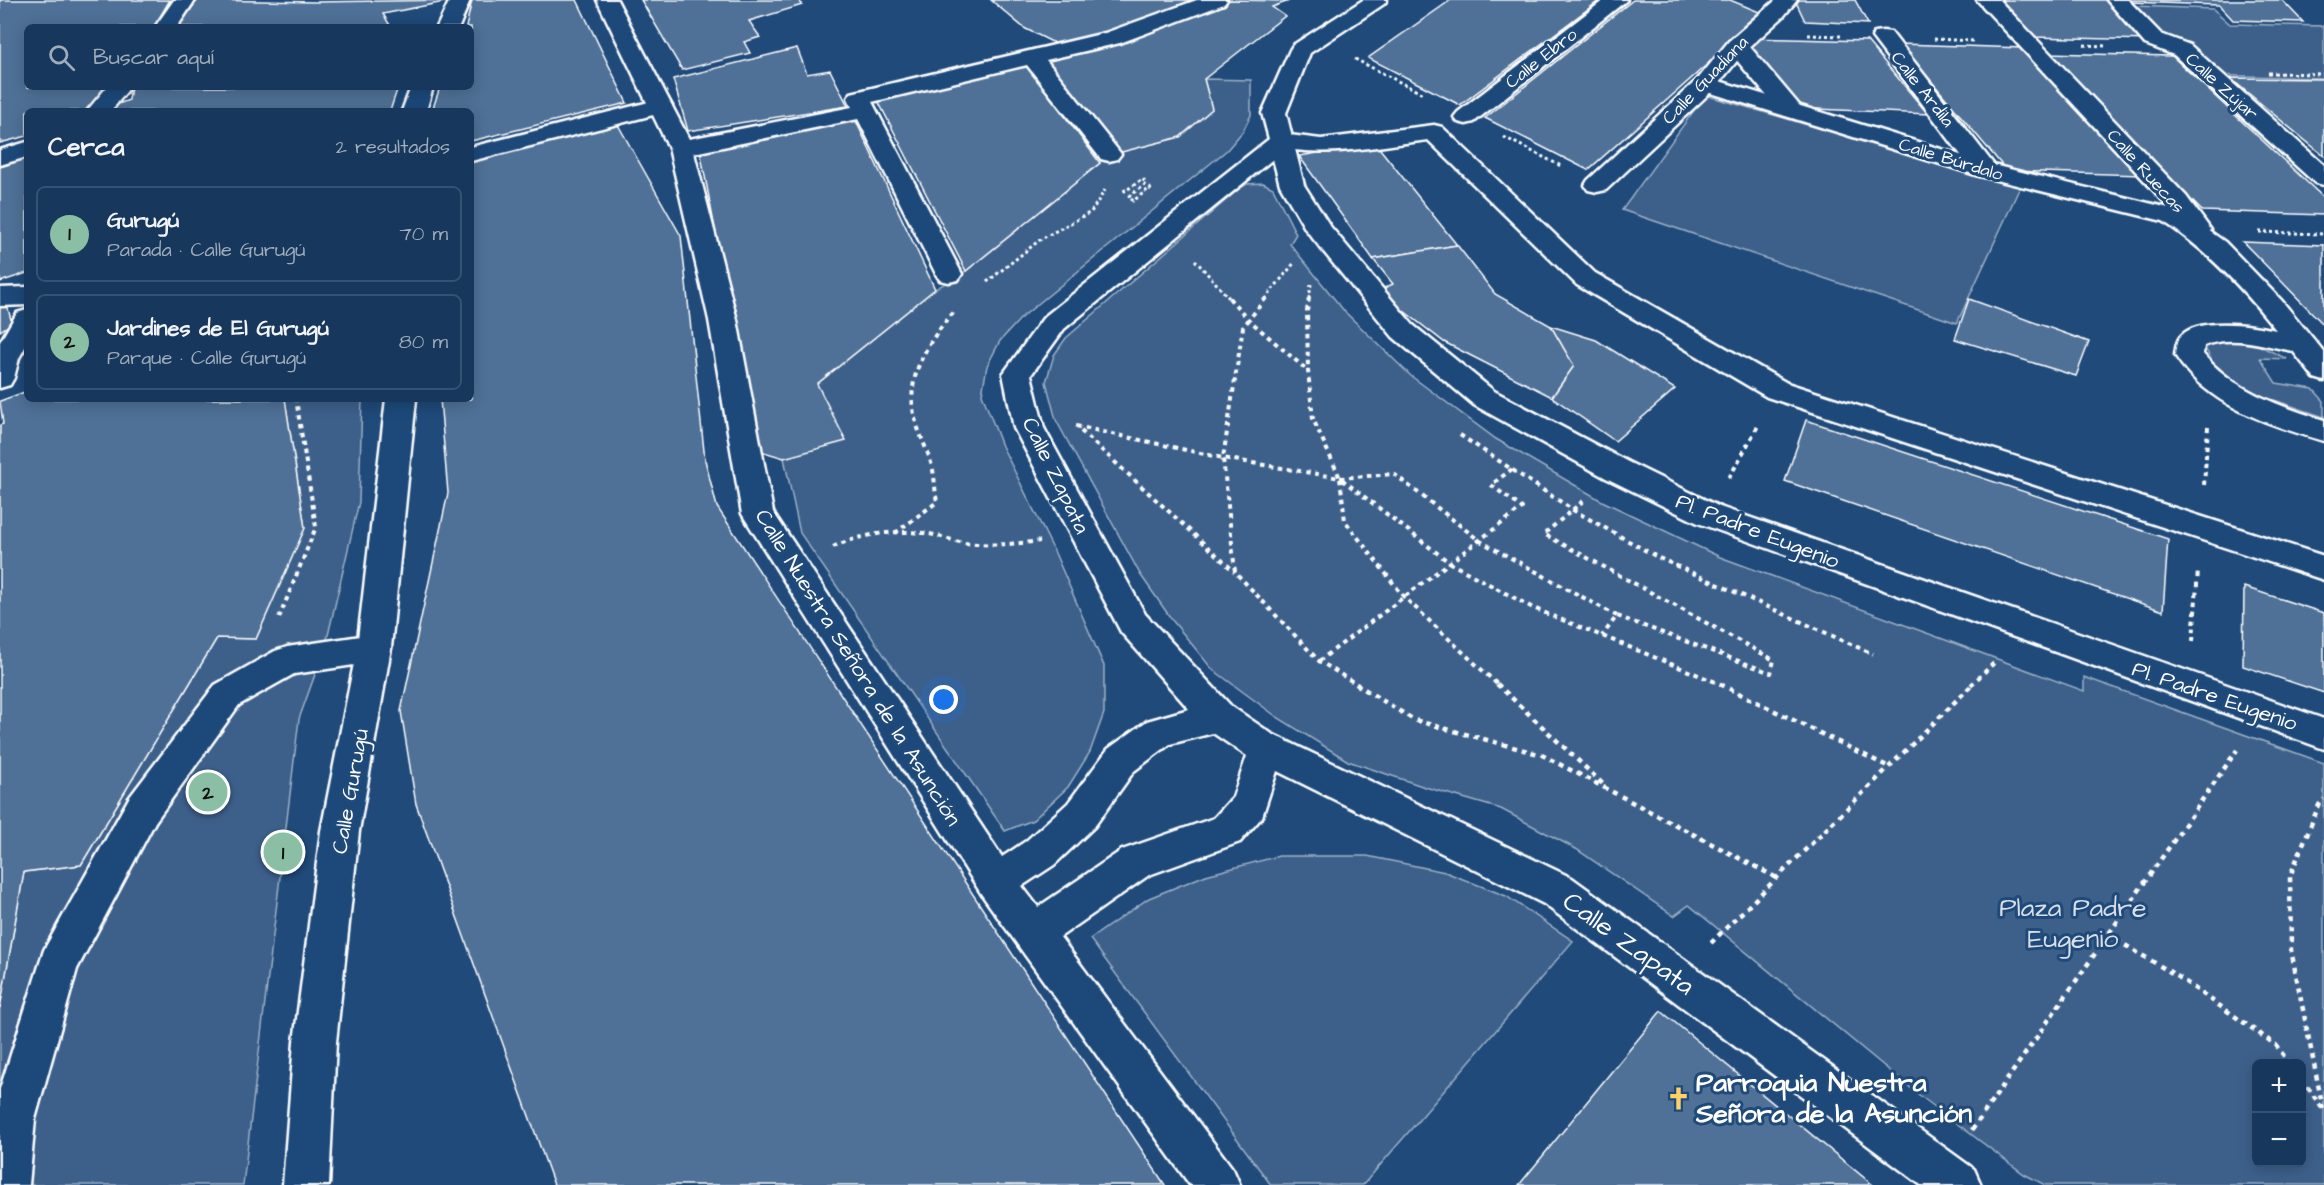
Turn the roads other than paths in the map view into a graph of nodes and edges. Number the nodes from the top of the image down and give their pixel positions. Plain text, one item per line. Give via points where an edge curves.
1 (184, 0) edge
2 (460, 0) edge
3 (607, 0) edge
4 (1217, 0) edge
5 (1377, 0) edge
6 (1617, 0) edge
7 (1786, 0) edge
8 (1987, 0) edge
9 (2117, 0) edge
10 (168, 24) edge
11 (449, 24) edge
12 (1883, 37) road end
13 (1744, 40) junction
14 (1031, 56) junction
15 (1706, 84) junction
16 (116, 90) edge
17 (421, 90) edge
18 (662, 106) junction
19 (102, 108) edge
20 (415, 108) edge
21 (1791, 110) junction
22 (866, 111) junction
23 (1466, 117) dead end
24 (1281, 141) junction
25 (681, 147) junction
26 (24, 150) edge
27 (474, 153) edge
28 (1109, 154) road end
29 (0, 158) edge
30 (1985, 170) junction
31 (2324, 178) edge
32 (1597, 185) dead end
33 (2198, 230) junction
34 (950, 274) dead end
35 (24, 296) edge
36 (0, 297) edge
37 (24, 324) edge
38 (2302, 344) junction
39 (2324, 371) edge
40 (0, 378) edge
41 (401, 402) edge
42 (2324, 431) edge
43 (2324, 568) edge
44 (374, 648) junction
45 (1218, 717) junction
46 (2324, 734) edge
47 (1270, 751) junction
48 (996, 882) junction
49 (1034, 932) junction
50 (1950, 1179) edge
51 (6, 1185) edge
52 (306, 1185) edge
53 (1216, 1185) edge

1 - 10 street
2 - 11 street
3 - 18 street, Calle Nuestra Señora de la Asunción
4 - 14 street via 1112,38
5 - 24 street, Pl. Padre Eugenio via 1301,50 1274,113
6 - 23 street, Calle Ebro
7 - 13 street, Calle Guadiana
8 - 33 street, Calle Ruecas via 2176,201
9 - 31 street, Calle Zújar via 2153,39 2182,50
12 - 30 street, Calle Ardila
13 - 15 street, Calle Guadiana
13 - 21 street
14 - 22 street via 859,98
14 - 28 street
15 - 21 street, Calle Búrdalo
15 - 32 street, Calle Guadiana
16 - 19 street
17 - 20 street
18 - 25 street, Calle Nuestra Señora de la Asunción
18 - 27 street
21 - 30 street, Calle Búrdalo
22 - 25 street
22 - 34 street
24 - 43 street via 1321,146 1434,132 1586,279 1777,390
24 - 45 street, Calle Zapata via 1054,323 1017,374 1029,428 1133,624
24 - 46 street, Pl. Padre Eugenio via 1292,184 1319,230 1403,331 1484,398 1709,515
25 - 48 street, Calle Nuestra Señora de la Asunción via 723,320 758,514
26 - 29 street
30 - 33 street, Calle Búrdalo via 2172,216
33 - 38 street, Calle Ruecas via 2230,258
35 - 36 street
37 - 40 street via 5,358
38 - 39 street, Calle Ruecas
38 - 42 street via 2229,330 2205,333 2191,341 2189,356 2201,372 2233,395
41 - 44 street, Calle Gurugú
44 - 51 street via 287,661 227,695 142,810 58,964 13,1119
44 - 52 street, Calle Gurugú via 340,831 315,1042
45 - 47 street, Calle Zapata
45 - 48 street via 1160,732 1121,760 1081,815 1040,853
47 - 49 street via 1261,764 1249,805 1227,830 1136,862
47 - 50 street, Calle Zapata via 1558,891
48 - 49 street, Calle Nuestra Señora de la Asunción
49 - 53 street, Calle Nuestra Señora de la Asunción

